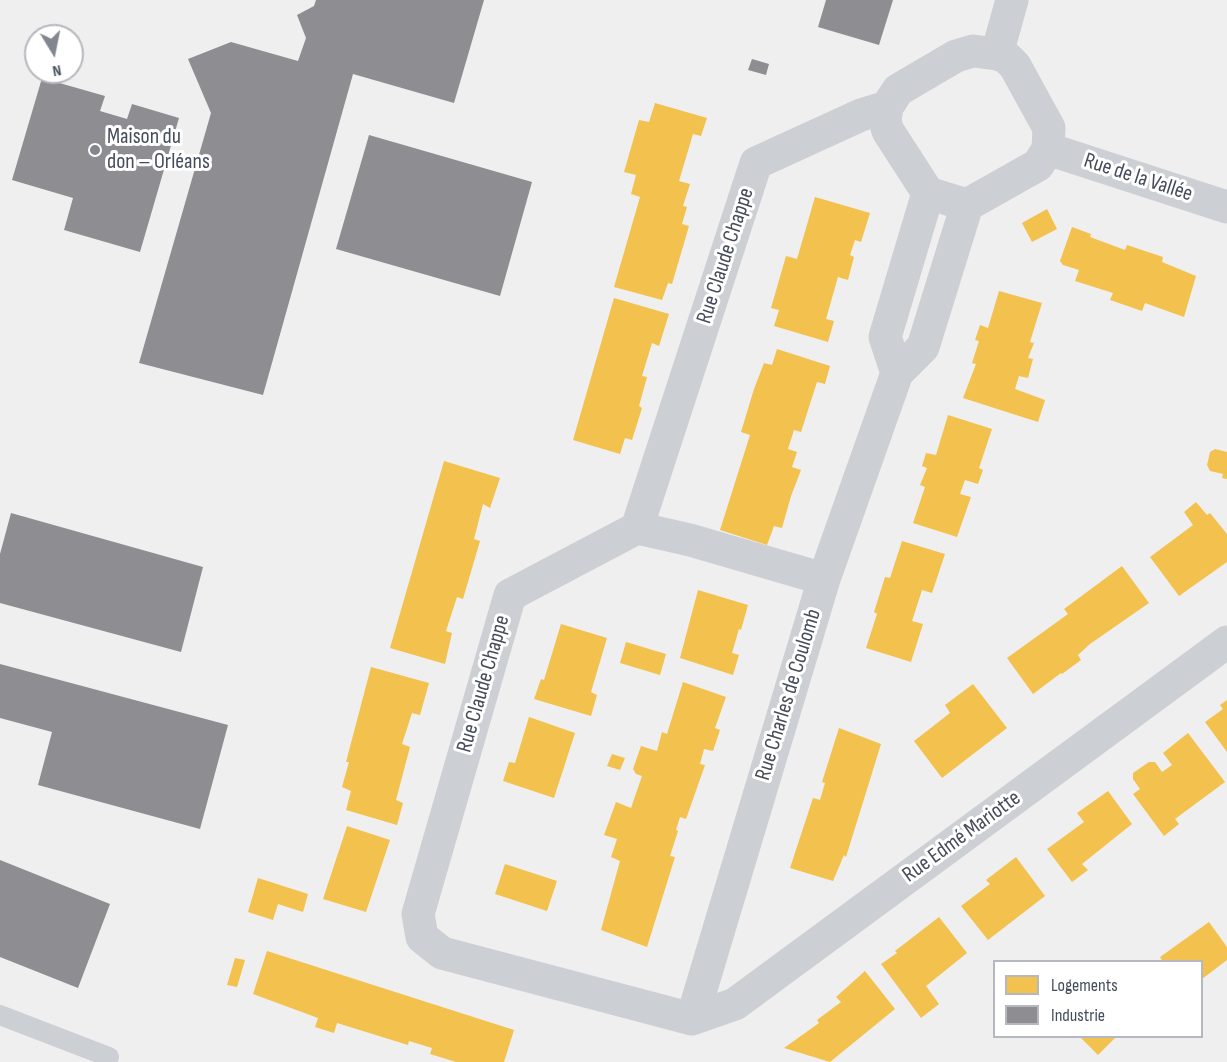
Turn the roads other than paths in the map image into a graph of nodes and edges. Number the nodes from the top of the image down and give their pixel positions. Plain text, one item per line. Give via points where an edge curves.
1 (1012, 0) edge
2 (997, 54) junction
3 (886, 107) junction
4 (1048, 149) junction
5 (928, 193) junction
6 (967, 206) junction
7 (1227, 207) edge
8 (897, 374) junction
9 (637, 528) junction
10 (824, 579) junction
11 (1227, 642) edge
12 (0, 1015) edge
13 (692, 1019) junction
14 (109, 1057) dead end

1 - 2 street
2 - 3 street via 973,51 956,56 898,90
2 - 4 street via 1015,66 1049,128
3 - 5 street via 888,131
3 - 9 street, Rue Claude Chappe via 756,163
4 - 6 street via 1038,165
4 - 7 street, Rue de la Vallée
5 - 6 street
5 - 8 street via 885,337
6 - 8 street, Rue Charles de Coulomb via 922,347
8 - 10 street, Rue Charles de Coulomb
9 - 10 street
9 - 13 street, Rue Claude Chappe via 510,595 418,914 422,937 442,953
10 - 13 street, Rue Charles de Coulomb
11 - 13 street, Rue Edmé Mariotte via 735,1004
12 - 14 lane

